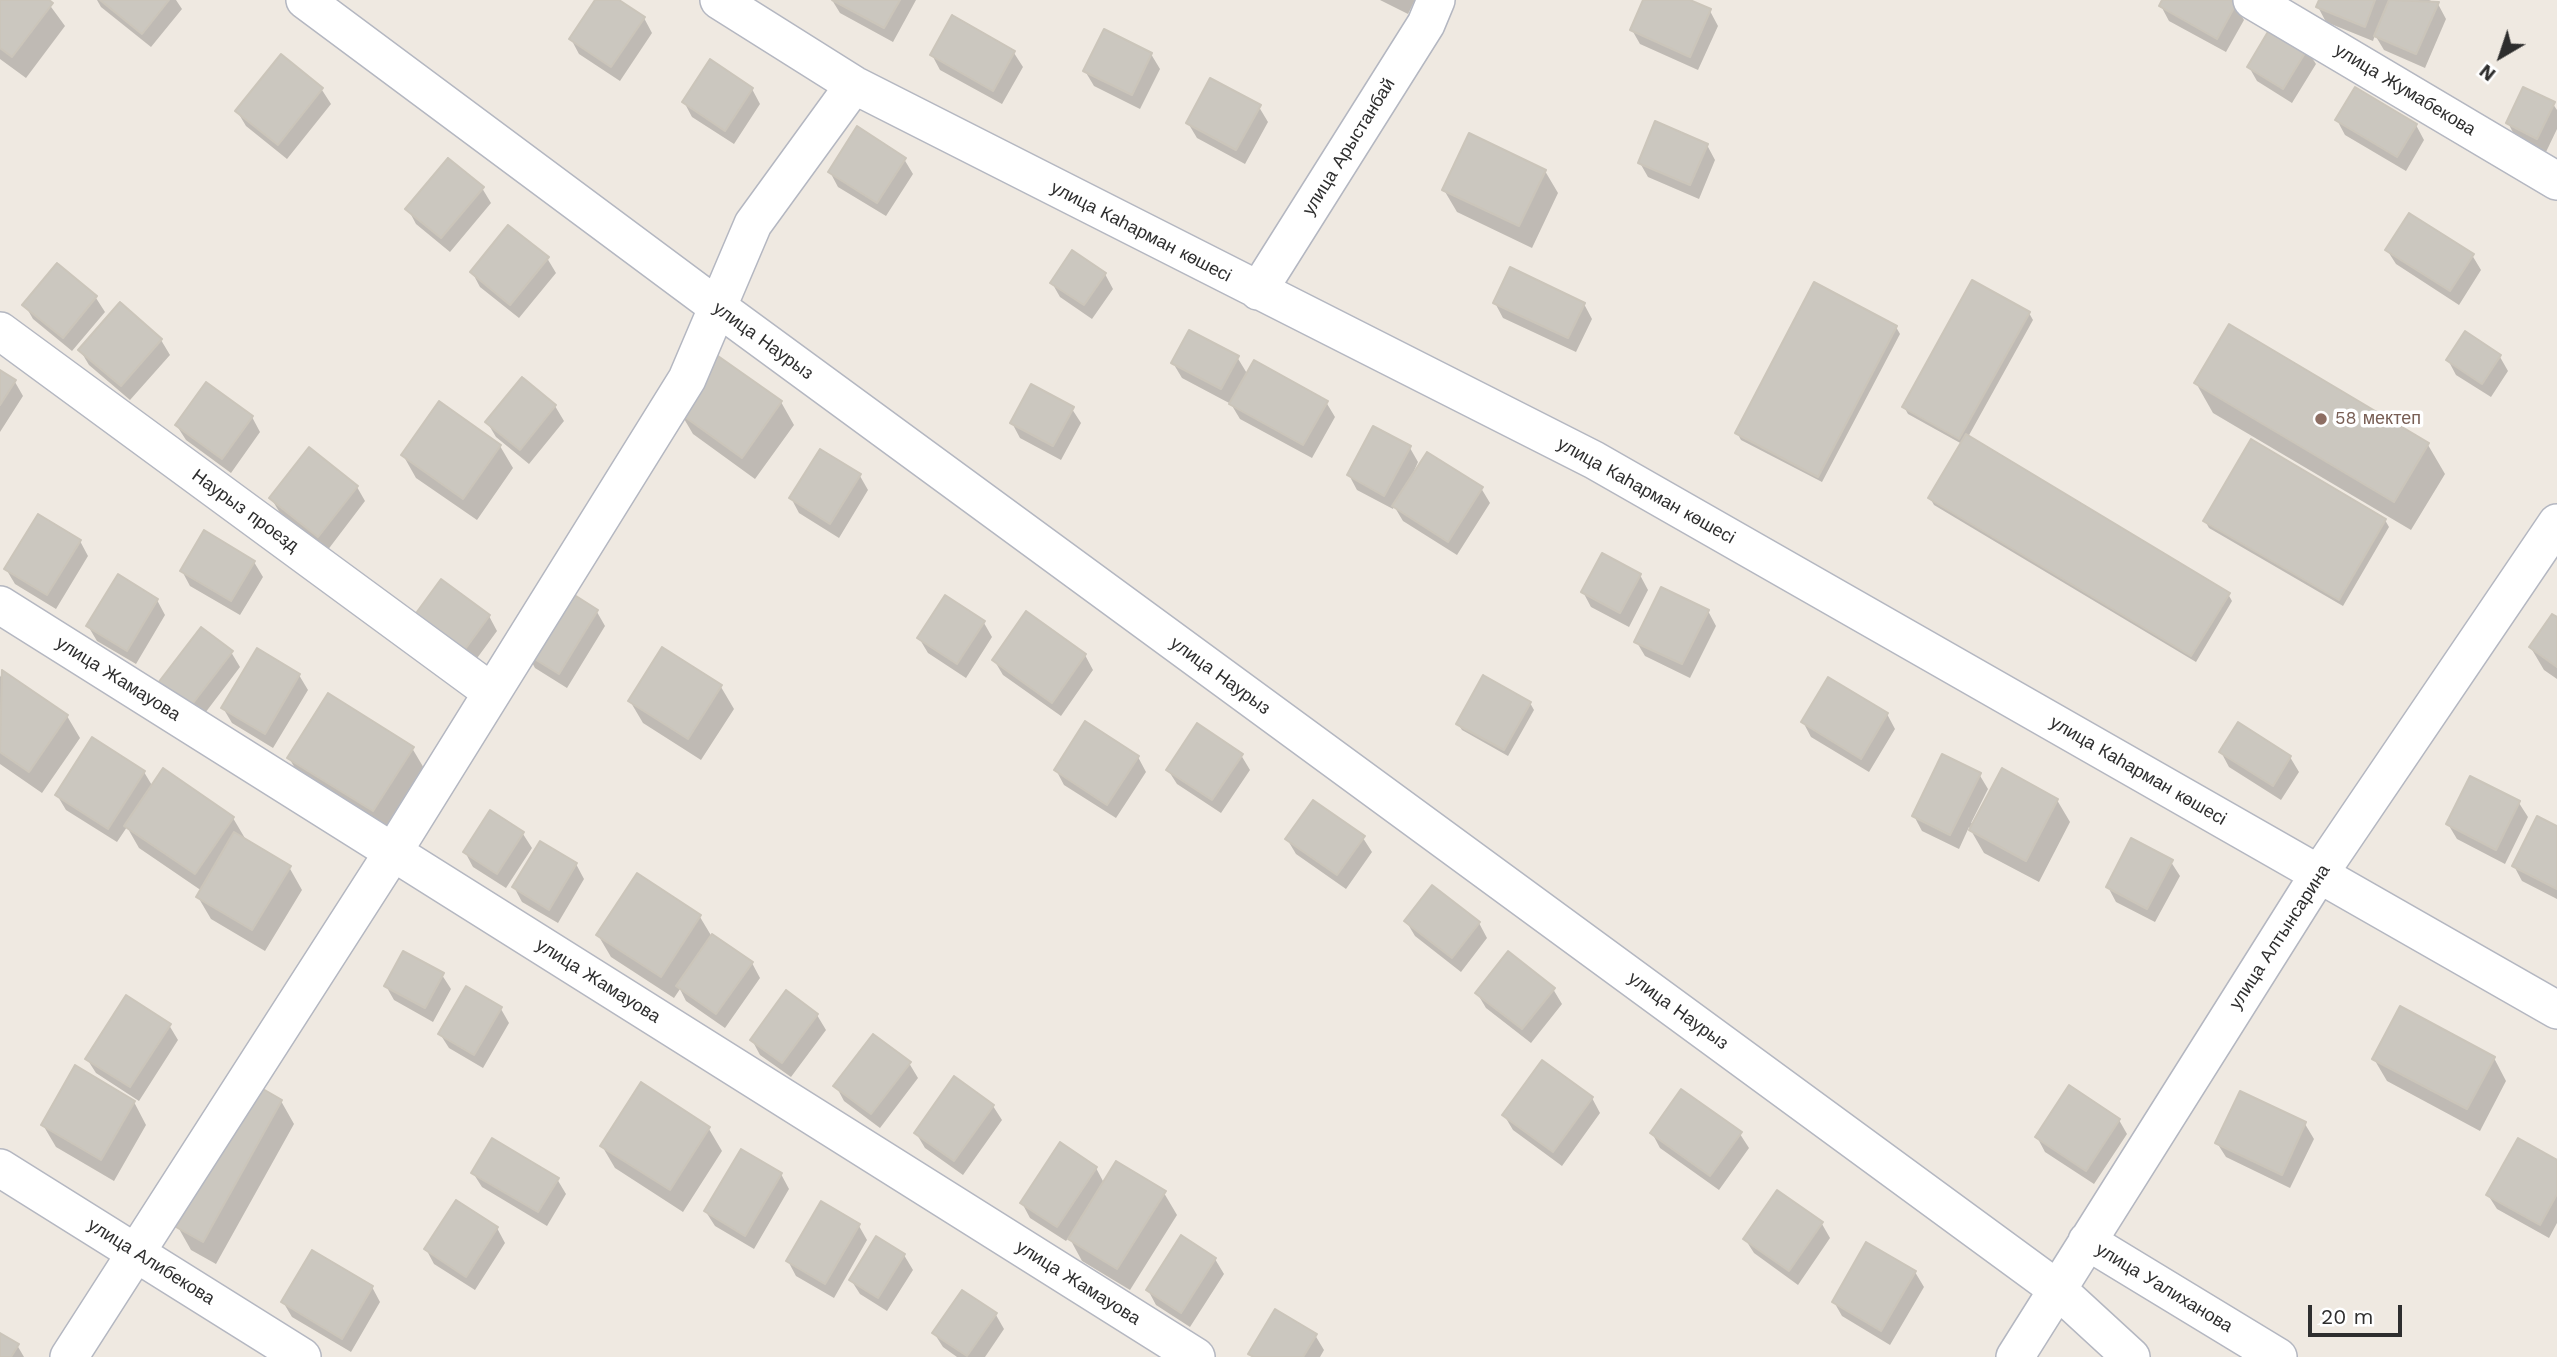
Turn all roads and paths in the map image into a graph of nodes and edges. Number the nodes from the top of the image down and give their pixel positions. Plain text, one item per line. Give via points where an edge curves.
1 (305, 0) edge
2 (719, 0) edge
3 (1436, 0) edge
4 (2252, 0) edge
5 (854, 85) junction
6 (2557, 181) edge
7 (1258, 291) junction
8 (719, 308) junction
9 (0, 331) edge
10 (2557, 523) edge
11 (0, 605) edge
12 (490, 691) junction
13 (393, 852) junction
14 (2319, 874) junction
15 (2557, 1010) edge
16 (0, 1168) edge
17 (2087, 1241) junction
18 (135, 1252) junction
19 (2057, 1289) junction
20 (69, 1357) edge
21 (302, 1357) edge
22 (1196, 1357) edge
23 (2015, 1357) edge
24 (2131, 1357) edge
25 (2277, 1357) edge

1 - 8 street, улица Наурыз
2 - 5 street, улица Каһарман көшесі
3 - 7 street, улица Арыстанбай via 1426,24
4 - 6 street, улица Жумабекова
5 - 7 street, улица Каһарман көшесі
5 - 8 street via 753,224
7 - 14 street, улица Каһарман көшесі via 1594,460
8 - 12 street via 687,379
8 - 19 street, улица Наурыз
9 - 12 street, Наурыз проезд
10 - 14 street, улица Алтынсарина
11 - 13 street, улица Жамауова
12 - 13 street
13 - 18 street
13 - 22 street, улица Жамауова
14 - 15 street, улица Каһарман көшесі
14 - 17 street, улица Алтынсарина
16 - 18 street, улица Алибекова
17 - 19 street, улица Алтынсарина
17 - 25 street, улица Уалиханова
18 - 20 street
18 - 21 street, улица Алибекова
19 - 23 street, улица Алтынсарина
19 - 24 street, улица Наурыз

